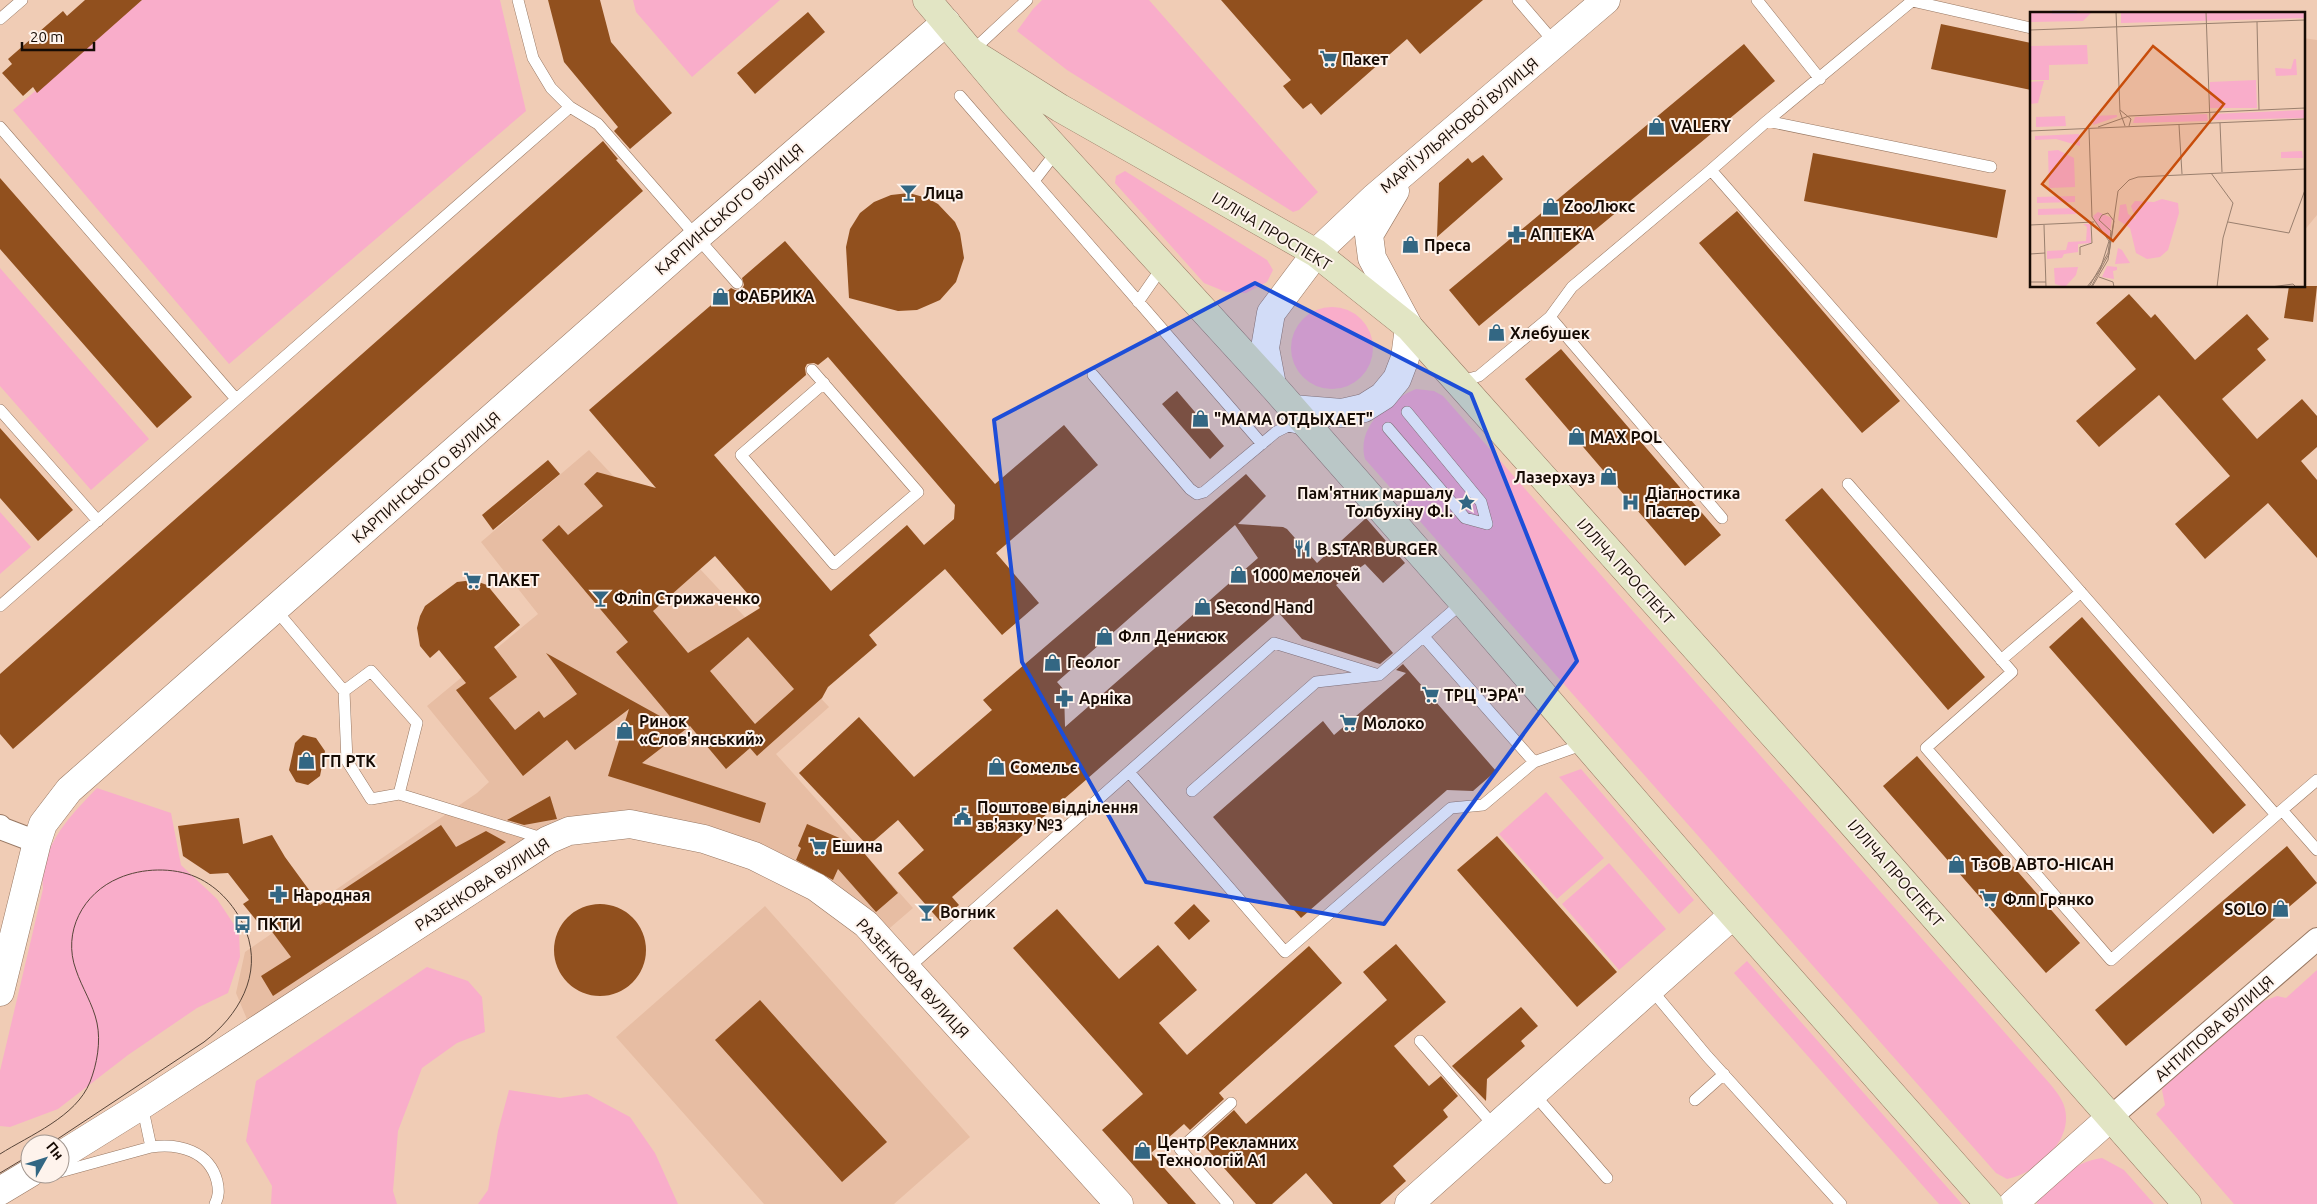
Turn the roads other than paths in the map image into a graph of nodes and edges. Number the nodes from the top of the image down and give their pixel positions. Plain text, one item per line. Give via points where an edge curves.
1 (22, 0) edge
2 (518, 0) edge
3 (927, 0) edge
4 (1028, 0) edge
5 (1518, 0) edge
6 (1606, 0) edge
7 (1757, 0) edge
8 (1913, 1) edge
9 (0, 19) edge
10 (946, 22) junction
11 (2030, 28) edge
12 (1555, 43) junction
13 (970, 52) junction
14 (1820, 79) junction
15 (960, 96) dead end
16 (570, 107) junction
17 (1768, 121) junction
18 (0, 127) edge
19 (1058, 151) junction
20 (1992, 167) dead end
21 (1408, 168) junction
22 (1712, 170) junction
23 (1034, 181) junction
24 (697, 237) junction
25 (1316, 253) junction
26 (1163, 266) junction
27 (737, 283) dead end
28 (1138, 302) junction
29 (1550, 317) junction
30 (1409, 327) junction
31 (812, 370) dead end
32 (1093, 375) dead end
33 (1452, 376) junction
34 (824, 384) junction
35 (1272, 385) junction
36 (236, 399) junction
37 (1292, 409) junction
38 (0, 410) edge
39 (1407, 412) dead end
40 (1388, 428) dead end
41 (1311, 432) junction
42 (1262, 444) junction
43 (1848, 484) dead end
44 (1722, 518) dead end
45 (98, 521) junction
46 (2081, 592) junction
47 (1463, 602) junction
48 (0, 606) edge
49 (276, 610) junction
50 (1424, 637) junction
51 (2001, 660) junction
52 (1379, 676) junction
53 (344, 691) junction
54 (1585, 744) junction
55 (1534, 762) junction
56 (1129, 772) junction
57 (2317, 780) edge
58 (1192, 791) dead end
59 (399, 794) junction
60 (2279, 813) junction
61 (1, 829) edge
62 (548, 840) junction
63 (37, 842) junction
64 (2317, 850) edge
65 (1733, 915) junction
66 (2317, 939) edge
67 (907, 969) junction
68 (1650, 988) junction
69 (0, 992) edge
70 (1420, 1041) dead end
71 (1724, 1074) junction
72 (1533, 1093) junction
73 (1695, 1100) dead end
74 (1231, 1103) dead end
75 (142, 1105) junction
76 (2110, 1117) junction
77 (1495, 1127) junction
78 (151, 1147) junction
79 (70, 1150) edge
80 (70, 1169) edge
81 (1607, 1178) dead end
82 (20, 1181) edge
83 (0, 1191) edge
84 (216, 1204) edge
85 (1119, 1204) edge
86 (1228, 1204) edge
87 (1409, 1204) edge
88 (1841, 1204) edge
89 (1989, 1204) edge
90 (2013, 1204) edge
91 (2187, 1204) edge

1 - 9 lane
2 - 16 lane via 533,58 552,88
3 - 10 main road, ІЛЛІЧА ПРОСПЕКТ
4 - 13 lane
5 - 12 lane
6 - 12 street, МАРІЇ УЛЬЯНОВОЇ ВУЛИЦЯ
7 - 14 lane
8 - 11 lane
8 - 14 lane
10 - 13 main road, ІЛЛІЧА ПРОСПЕКТ
10 - 24 street, КАРПИНСЬКОГО ВУЛИЦЯ
12 - 21 street, МАРІЇ УЛЬЯНОВОЇ ВУЛИЦЯ
13 - 19 main road, ІЛЛІЧА ПРОСПЕКТ
13 - 25 main road, ІЛЛІЧА ПРОСПЕКТ via 1060,108
14 - 17 lane
15 - 23 lane
16 - 24 lane via 598,124
16 - 36 lane
17 - 20 lane
17 - 22 lane
18 - 36 lane
19 - 23 lane
19 - 26 main road, ІЛЛІЧА ПРОСПЕКТ
21 - 25 street, МАРІЇ УЛЬЯНОВОЇ ВУЛИЦЯ
21 - 30 street via 1369,235 1372,258
22 - 29 lane via 1572,287
22 - 46 lane
23 - 28 lane
24 - 27 lane
24 - 49 street, КАРПИНСЬКОГО ВУЛИЦЯ
25 - 30 main road, ІЛЛІЧА ПРОСПЕКТ
25 - 35 street via 1271,313 1265,348
26 - 28 lane
26 - 35 main road, ІЛЛІЧА ПРОСПЕКТ
28 - 42 lane
29 - 33 lane via 1479,376 1469,379
29 - 44 lane
30 - 33 main road, ІЛЛІЧА ПРОСПЕКТ
30 - 37 street via 1405,358 1397,379 1383,396 1364,408 1342,413
31 - 34 lane
32 - 42 lane via 1197,494 1204,492
33 - 76 main road, ІЛЛІЧА ПРОСПЕКТ
34 - 34 lane via 918,492 834,564 740,455
35 - 37 main road, ІЛЛІЧА ПРОСПЕКТ
36 - 45 lane
37 - 41 main road, ІЛЛІЧА ПРОСПЕКТ
38 - 45 lane
39 - 40 lane via 1481,502 1486,524 1465,518
41 - 42 lane via 1288,426
41 - 47 main road, ІЛЛІЧА ПРОСПЕКТ
43 - 51 lane
45 - 48 lane
46 - 51 lane
46 - 60 lane
47 - 50 lane
47 - 54 main road, ІЛЛІЧА ПРОСПЕКТ
49 - 53 lane
49 - 63 street, КАРПИНСЬКОГО ВУЛИЦЯ via 69,790 44,824
50 - 52 lane
50 - 55 lane
51 - 60 lane via 2012,672 1926,748 2112,960
52 - 56 lane via 1274,643
52 - 58 lane via 1316,682
53 - 59 lane via 346,761 371,799
53 - 59 lane via 371,671 417,723
54 - 55 lane
54 - 65 main road, ІЛЛІЧА ПРОСПЕКТ
55 - 56 lane via 1483,805 1451,808 1285,952
56 - 67 lane
57 - 60 lane
59 - 62 lane
60 - 64 lane
61 - 63 street
62 - 67 street, РАЗЕНКОВА ВУЛИЦЯ via 569,831 630,824 704,839 754,856 816,887 866,924
62 - 75 street, РАЗЕНКОВА ВУЛИЦЯ
63 - 69 street, КАРПИНСЬКОГО ВУЛИЦЯ
65 - 68 street
65 - 89 main road, ІЛЛІЧА ПРОСПЕКТ
66 - 76 street, АНТИПОВА ВУЛИЦЯ
67 - 85 street, РАЗЕНКОВА ВУЛИЦЯ
68 - 71 lane
68 - 72 street
70 - 77 lane
71 - 73 lane
71 - 88 lane
72 - 77 street
72 - 81 lane
74 - 86 lane via 1180,1149
75 - 78 lane
75 - 79 street, РАЗЕНКОВА ВУЛИЦЯ
76 - 90 street
76 - 91 main road, ІЛЛІЧА ПРОСПЕКТ
77 - 87 street
78 - 80 lane
78 - 84 lane via 187,1148 206,1159 219,1190
82 - 83 street

